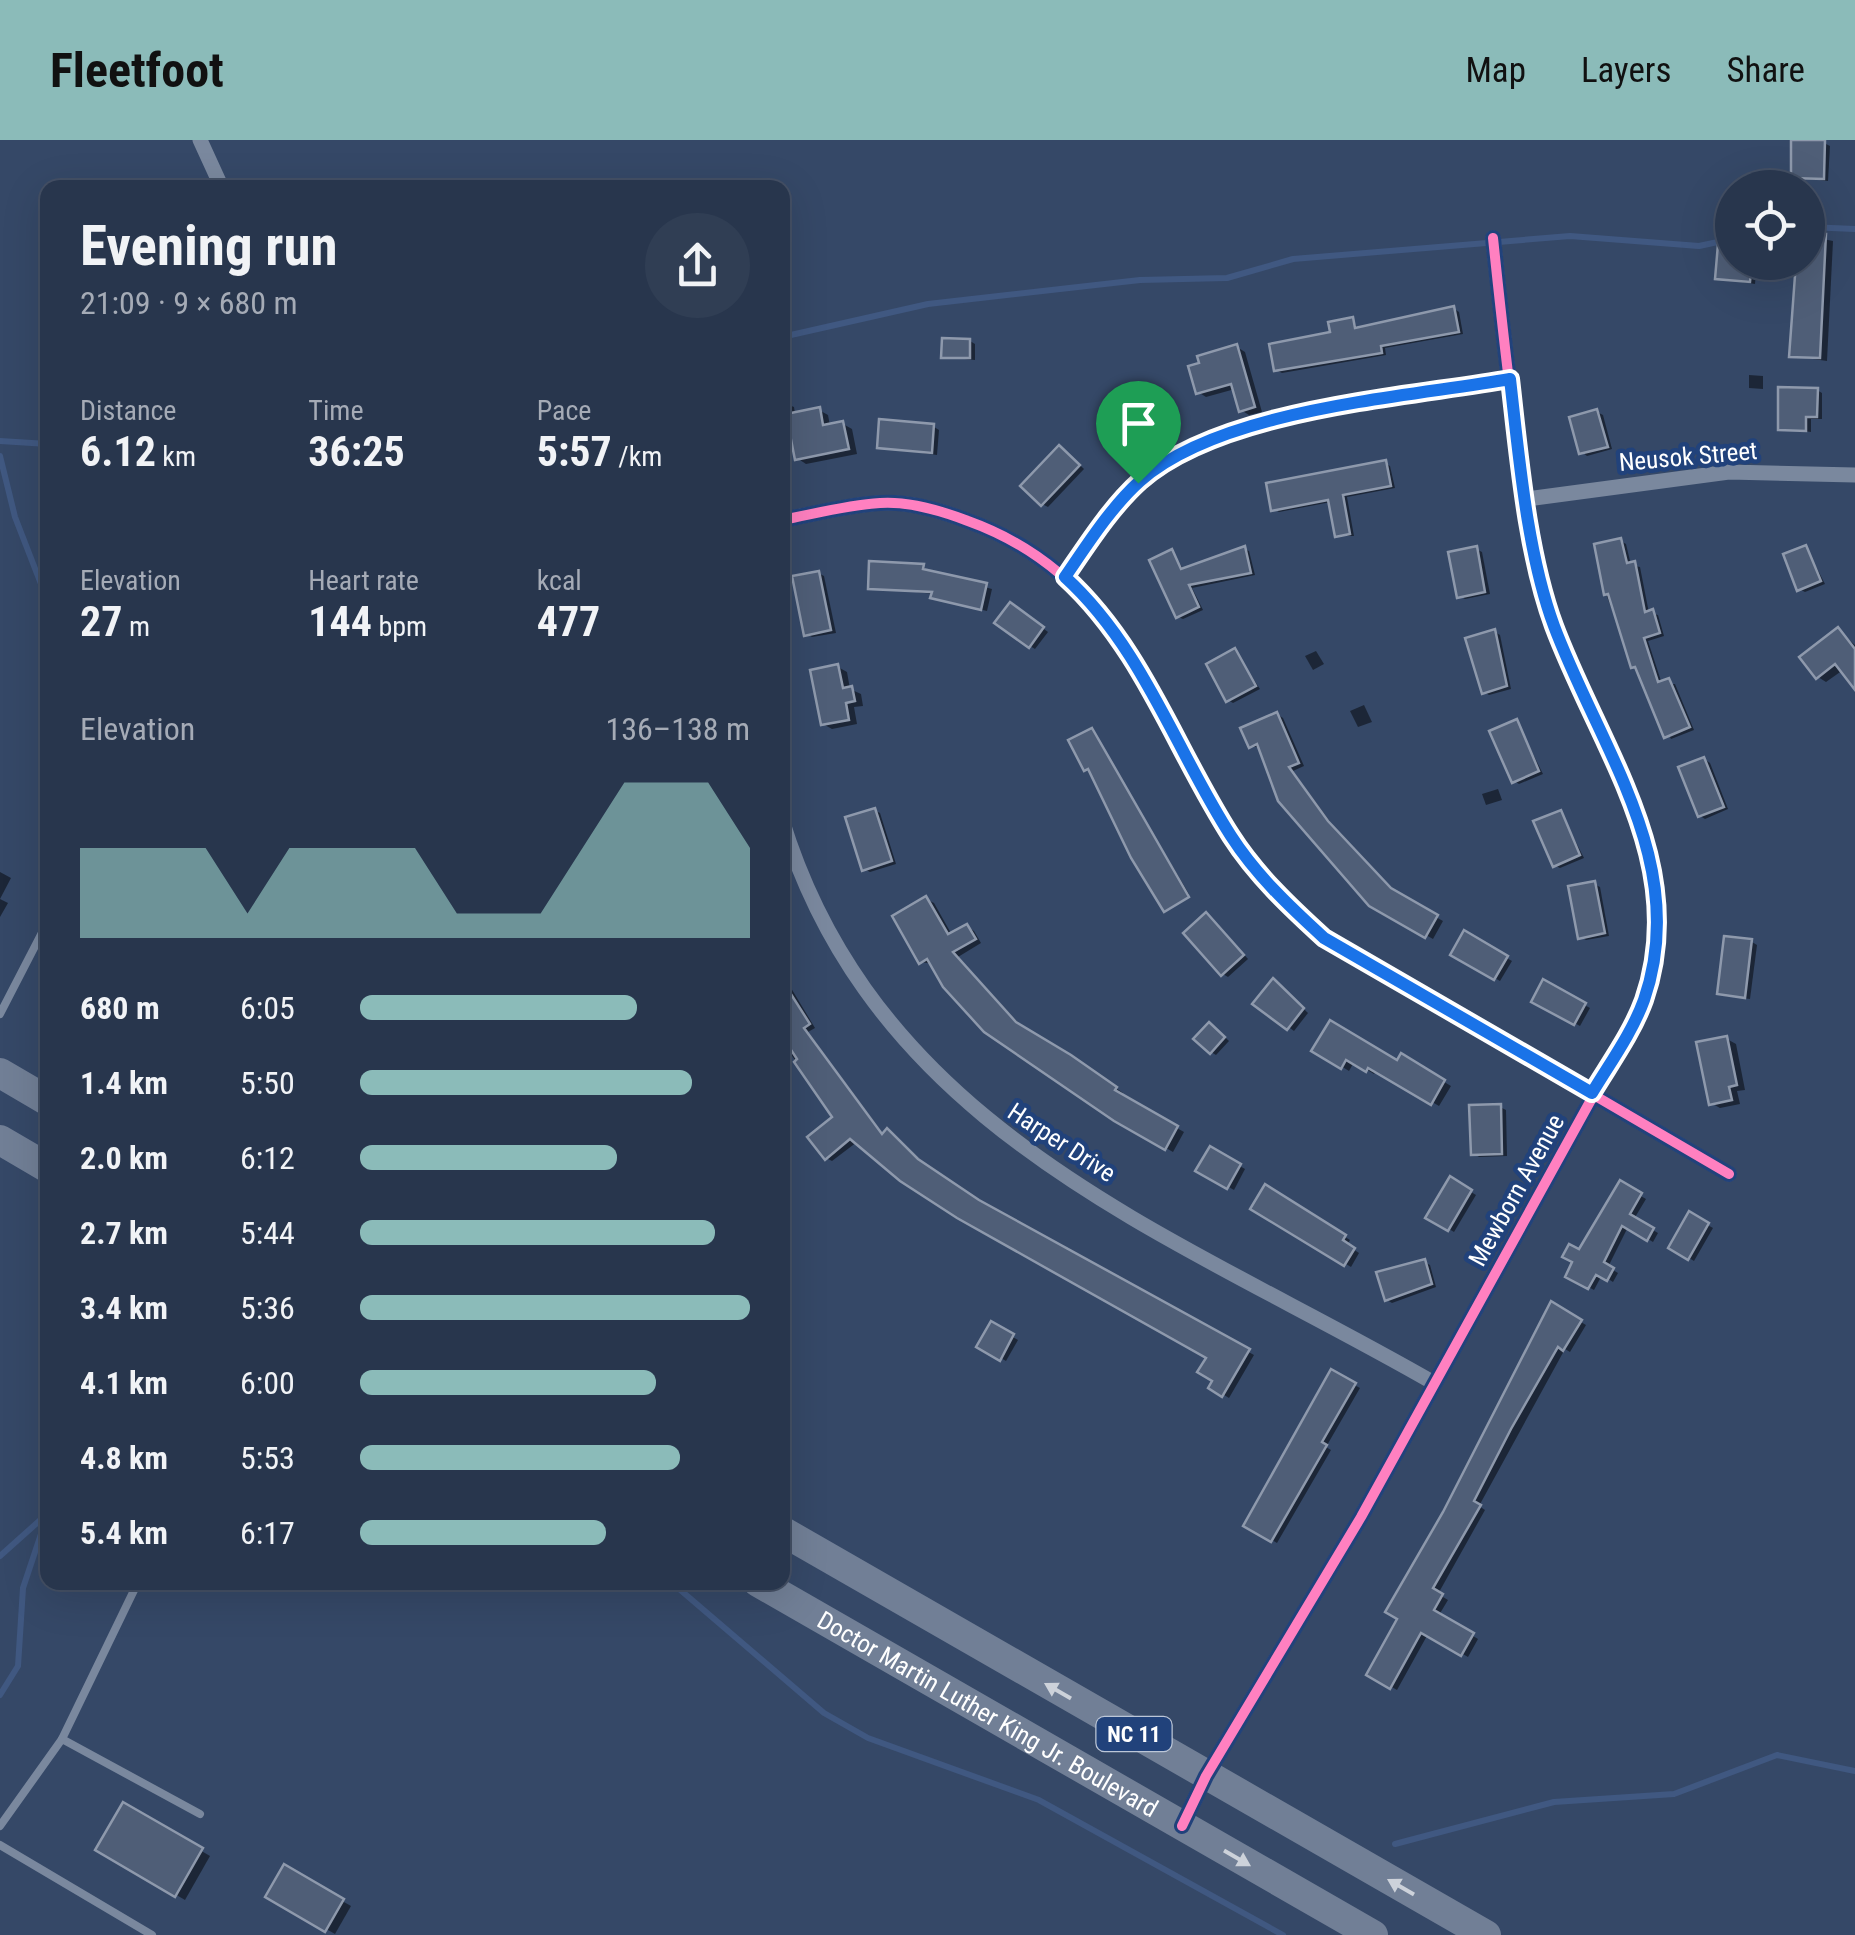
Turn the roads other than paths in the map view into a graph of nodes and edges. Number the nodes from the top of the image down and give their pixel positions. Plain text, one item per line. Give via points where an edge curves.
1 (200, 140) edge
2 (218, 180) edge
3 (1493, 238) dead end
4 (1510, 379) junction
5 (1855, 475) edge
6 (1527, 499) junction
7 (790, 519) edge
8 (1065, 577) junction
9 (790, 841) edge
10 (40, 936) edge
11 (0, 1014) edge
12 (0, 1073) edge
13 (1592, 1093) junction
14 (40, 1096) edge
15 (0, 1140) edge
16 (40, 1163) edge
17 (1729, 1174) dead end
18 (1434, 1383) junction
19 (790, 1536) edge
20 (134, 1590) edge
21 (772, 1590) edge
22 (62, 1739) junction
23 (1206, 1776) junction
24 (200, 1814) dead end
25 (0, 1826) edge
26 (1182, 1826) junction
27 (0, 1845) edge
28 (152, 1935) edge
29 (1372, 1935) edge
30 (1486, 1935) edge

1 - 2 street
3 - 4 street, Mewborn Avenue
4 - 6 street, Mewborn Avenue
4 - 8 street via 1284,418 1203,442 1138,483
5 - 6 street, Neusok Street via 1729,472
6 - 13 street, Mewborn Avenue via 1549,612 1643,828 1658,890 1657,948 1642,1004
7 - 8 street via 882,502 931,510 1004,536
8 - 13 street via 1121,639 1233,838 1291,908 1324,938
9 - 18 street, Harper Drive via 816,908 863,988 920,1060 987,1123 1062,1175
10 - 11 lane
12 - 14 highway
13 - 17 street
13 - 18 street, Mewborn Avenue
15 - 16 highway
18 - 23 street, Mewborn Avenue
23 -> 19 highway, NC 11
20 - 22 lane
21 - 26 highway, Doctor Martin Luther King Jr. Boulevard / NC 11
22 - 24 lane
22 - 25 lane
23 - 26 street, Mewborn Avenue
30 -> 23 highway, NC 11
26 -> 29 highway, Doctor Martin Luther King Jr. Boulevard / NC 11
27 - 28 lane

